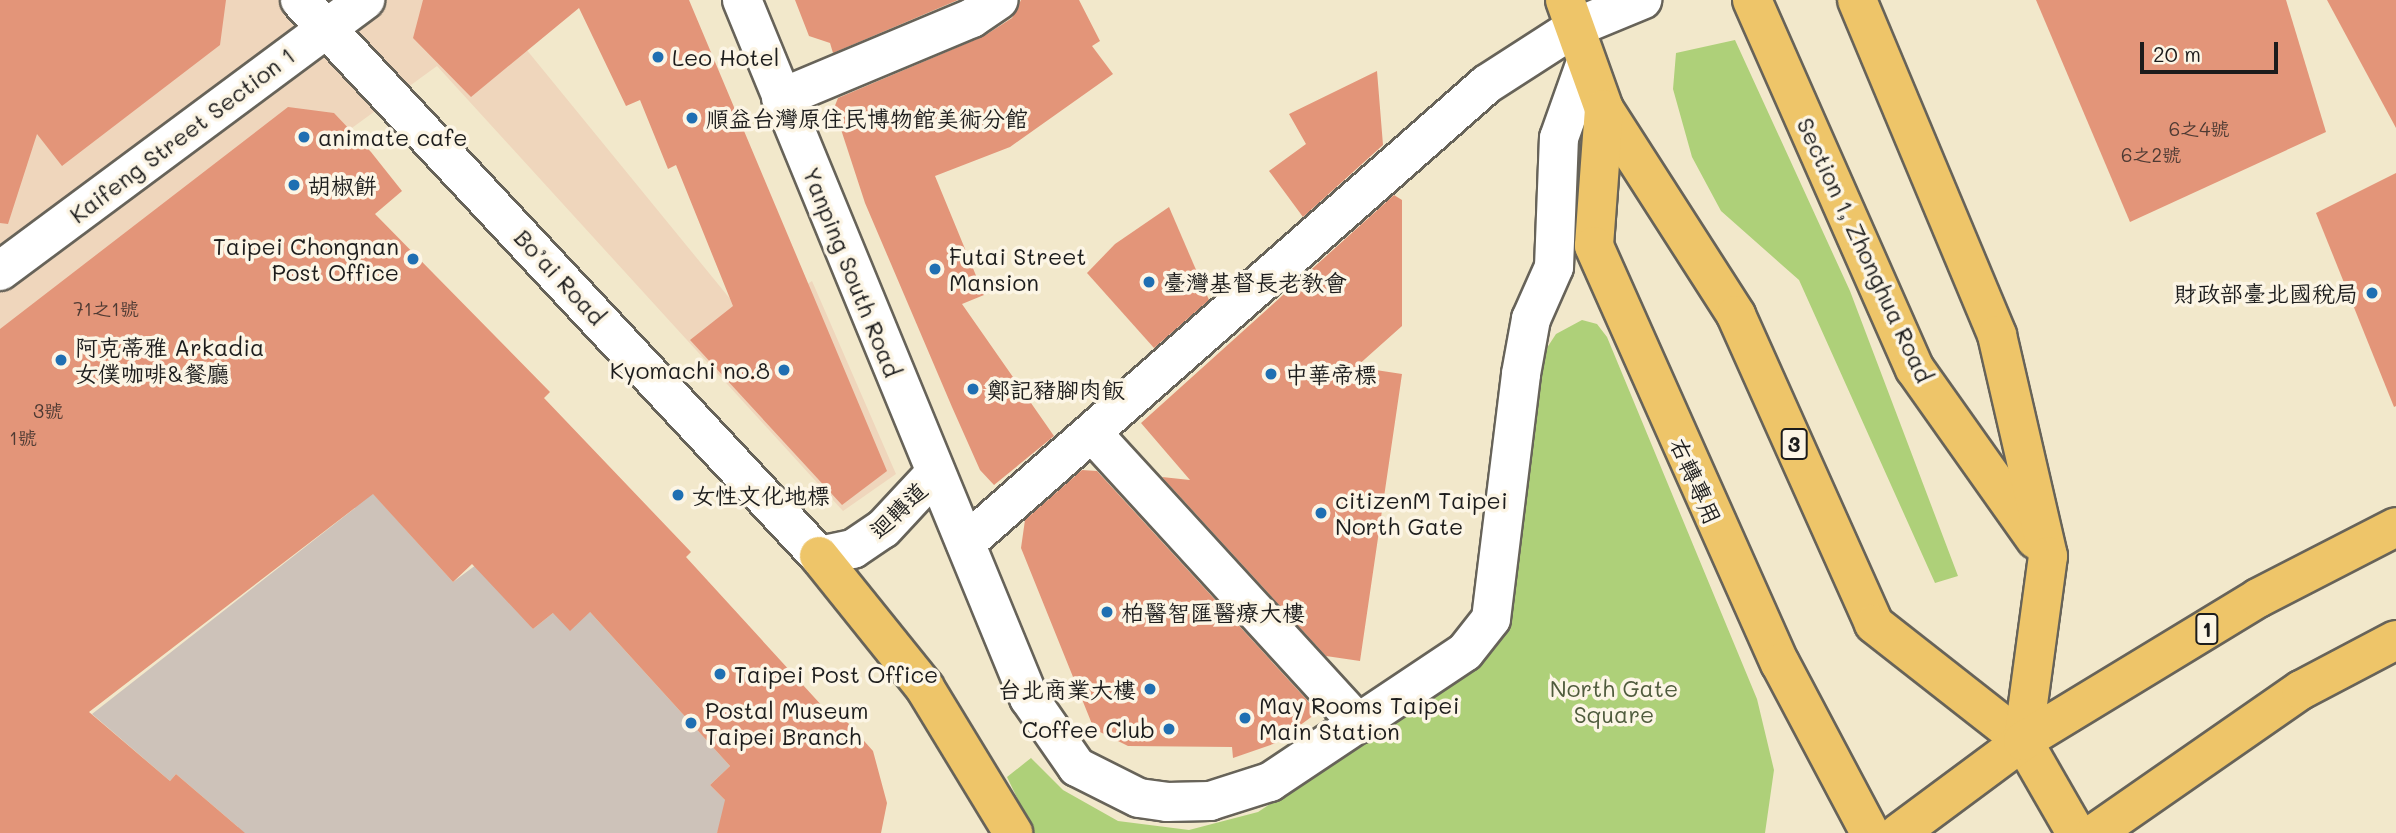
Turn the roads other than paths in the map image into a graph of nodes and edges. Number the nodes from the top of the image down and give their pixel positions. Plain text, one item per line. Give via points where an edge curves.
1 (300, 0) edge
2 (365, 0) edge
3 (742, 0) edge
4 (999, 0) edge
5 (1642, 0) edge
6 (1752, 0) edge
7 (1857, 0) edge
8 (1569, 14) edge
9 (326, 29) junction
10 (1585, 65) junction
11 (781, 98) junction
12 (1604, 109) junction
13 (0, 271) edge
14 (1094, 435) junction
15 (935, 473) junction
16 (2396, 527) edge
17 (966, 543) junction
18 (820, 556) junction
19 (2048, 556) junction
20 (2396, 640) edge
21 (1359, 724) junction
22 (2023, 741) junction
23 (1013, 833) edge
24 (1870, 833) edge
25 (1899, 833) edge
26 (2076, 833) edge
27 (2095, 833) edge

1 - 9 street, Bo’ai Road
2 - 9 street, Kaifeng Street Section 1
3 - 11 street, Yanping South Road
4 - 11 street via 972,18
5 - 8 street
6 - 19 main road, Section 1, Zhonghua Road via 1914,369
7 - 19 main road via 1997,335
8 - 10 main road, 3
8 - 14 street
9 - 13 street, Kaifeng Street Section 1
9 - 18 street, Bo’ai Road
10 - 12 main road, 3
10 - 21 street, Yanping South Road via 1559,138 1553,267 1526,346 1491,620 1465,652
11 - 15 street, Yanping South Road
12 - 22 main road, 3 via 1736,315 1874,624
12 - 24 main road, 右轉專用 via 1594,246 1780,663
14 - 17 street
14 - 21 street
15 - 17 street, Yanping South Road
15 - 18 street, 迴轉道 via 883,529 853,549
16 - 22 main road, 1 via 2258,598
17 - 21 street, Yanping South Road via 1029,698 1054,743 1077,767 1139,798 1209,801 1242,794
18 - 23 main road via 925,688
19 - 22 main road
20 - 27 main road via 2301,690
22 - 25 main road, 1
22 - 26 main road, 3

